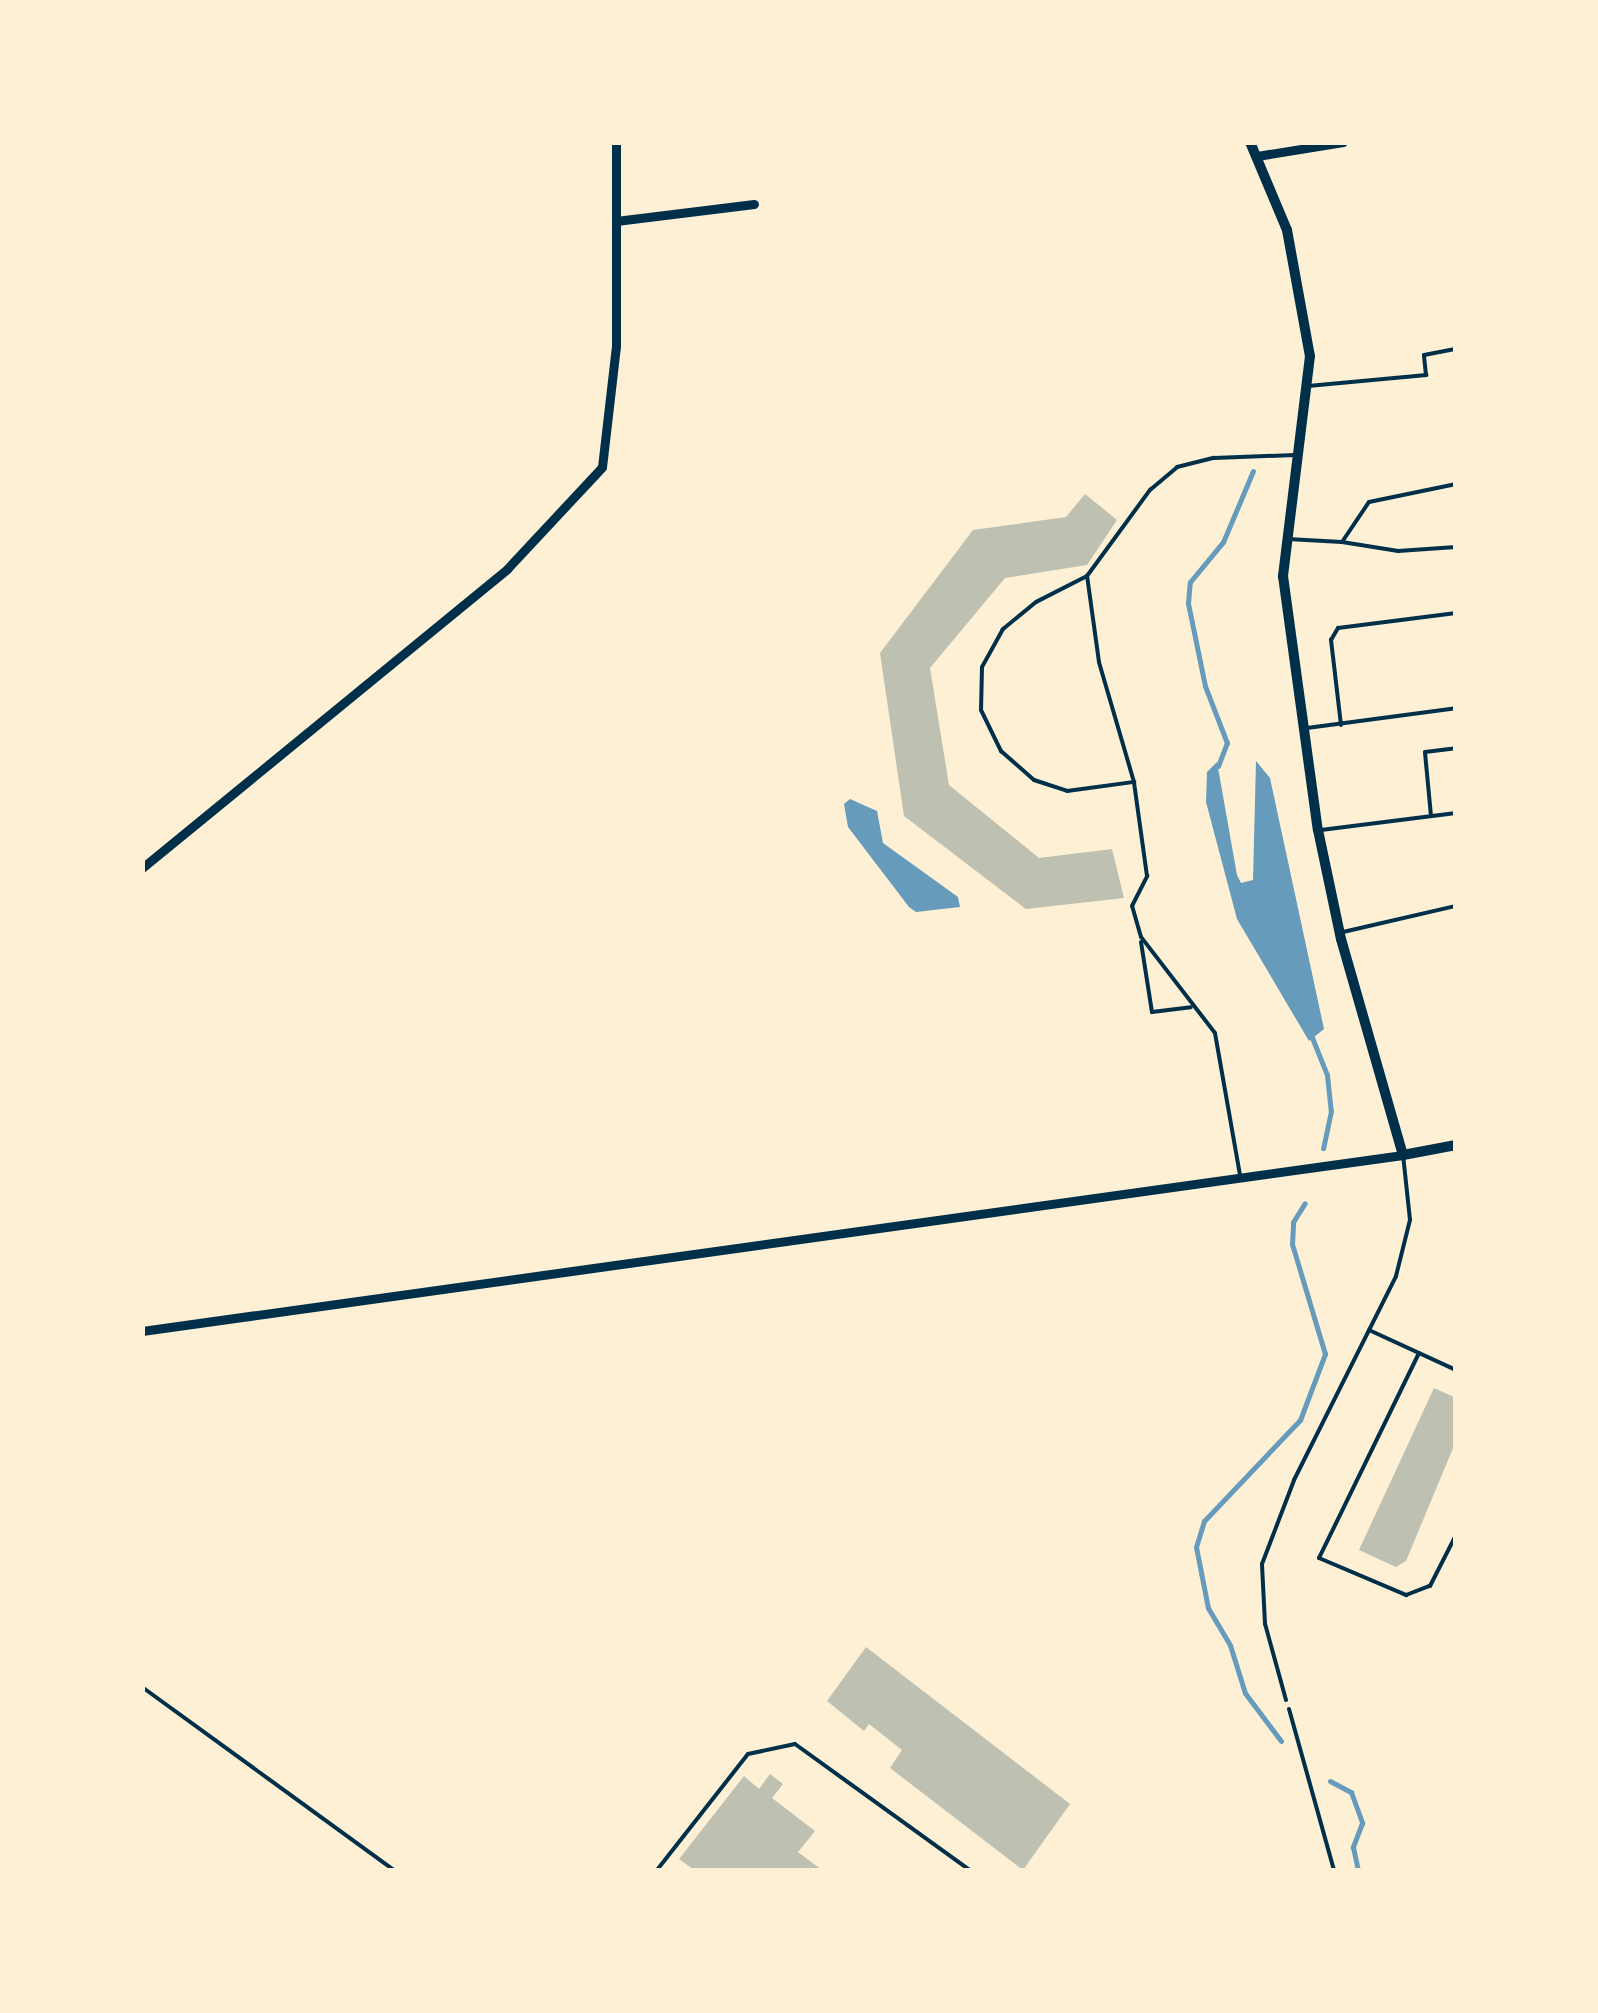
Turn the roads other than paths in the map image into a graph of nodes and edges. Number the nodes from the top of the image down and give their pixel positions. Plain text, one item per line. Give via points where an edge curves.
1 (616, 142) edge
2 (1250, 142) edge
3 (1344, 142) edge
4 (1256, 156) junction
5 (754, 204) dead end
6 (616, 222) junction
7 (1456, 349) edge
8 (1308, 386) junction
9 (1301, 454) junction
10 (1456, 484) edge
11 (1287, 538) junction
12 (1342, 542) junction
13 (1456, 547) edge
14 (1087, 576) junction
15 (1456, 613) edge
16 (1456, 708) edge
17 (1341, 725) junction
18 (1302, 729) junction
19 (1456, 748) edge
20 (1134, 782) junction
21 (1456, 814) edge
22 (1431, 816) junction
23 (1318, 830) junction
24 (142, 868) edge
25 (1456, 906) edge
26 (1340, 933) junction
27 (1140, 937) junction
28 (1456, 990) edge
29 (1192, 1006) junction
30 (1456, 1117) edge
31 (1456, 1146) edge
32 (1403, 1155) junction
33 (1240, 1178) junction
34 (1369, 1330) junction
35 (142, 1331) edge
36 (1419, 1353) junction
37 (1456, 1370) edge
38 (1456, 1535) edge
39 (142, 1687) edge
40 (1286, 1700) road end
41 (394, 1870) edge
42 (657, 1870) edge
43 (970, 1870) edge

1 - 6 street
2 - 4 street
3 - 4 street
4 - 8 street via 1287,230 1301,291
5 - 6 street
6 - 24 street via 616,346 602,467 507,569
7 - 8 lane via 1424,354 1426,374
8 - 9 street
9 - 11 street
9 - 14 lane via 1214,458 1178,467 1150,490
10 - 12 lane via 1370,502
11 - 12 lane
11 - 18 street via 1284,576
12 - 13 lane via 1398,551
14 - 20 lane via 1099,662
14 - 20 lane via 1002,629 982,667 981,710 1001,751 1034,780 1067,791
15 - 17 lane via 1338,628 1330,640
16 - 17 lane
17 - 18 lane
18 - 23 street
19 - 22 lane via 1425,752
20 - 27 lane via 1148,876 1132,906
21 - 22 lane
22 - 23 lane
23 - 26 street
25 - 26 lane
26 - 32 street
27 - 29 lane
27 - 29 lane via 1152,1012
28 - 30 lane
29 - 33 lane via 1215,1032 1224,1063
31 - 32 street
32 - 33 street
32 - 34 lane via 1410,1220 1396,1276
33 - 35 street
34 - 36 lane
34 - 40 lane via 1294,1480 1262,1564 1265,1624
36 - 37 lane
36 - 38 lane via 1319,1558 1406,1595 1430,1586
39 - 41 lane
42 - 43 lane via 748,1754 795,1744

